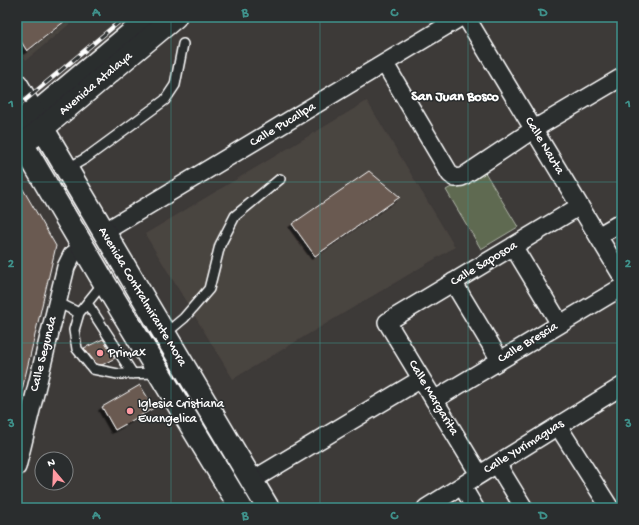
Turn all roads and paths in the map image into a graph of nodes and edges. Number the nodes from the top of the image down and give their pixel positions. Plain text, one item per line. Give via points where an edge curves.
1 (147, 17) edge
2 (175, 17) edge
3 (461, 17) edge
4 (466, 17) edge
5 (183, 44) dead end
6 (385, 64) junction
7 (622, 77) edge
8 (17, 85) edge
9 (38, 120) junction
10 (534, 130) junction
11 (19, 139) edge
12 (67, 169) junction
13 (280, 179) dead end
14 (580, 206) junction
15 (622, 222) edge
16 (104, 232) junction
17 (598, 236) junction
18 (513, 246) junction
19 (115, 251) junction
20 (93, 265) junction
21 (622, 276) edge
22 (453, 282) junction
23 (622, 287) edge
24 (57, 302) junction
25 (87, 304) junction
26 (79, 313) junction
27 (387, 322) joint
28 (560, 324) junction
29 (165, 334) junction
30 (500, 360) junction
31 (159, 373) junction
32 (133, 374) junction
33 (421, 379) junction
34 (622, 386) edge
35 (434, 400) junction
36 (558, 426) junction
37 (497, 464) junction
38 (17, 467) edge
39 (479, 474) junction
40 (251, 481) junction
41 (462, 486) junction
42 (241, 508) edge
43 (268, 508) edge
44 (426, 508) edge
45 (475, 508) edge
46 (524, 508) edge
47 (610, 508) edge

1 - 9 street, Avenida Atalaya
2 - 9 main road, Avenida Atalaya
3 - 6 street, Calle Pucallpa
4 - 10 street, Calle Nauta
5 - 12 lane via 175,85 165,100
6 - 10 street via 450,174 455,178 462,177
6 - 16 street, Calle Pucallpa
7 - 10 street
8 - 9 main road, Avenida Contralmirante Mora
9 - 11 main road, Avenida Atalaya
9 - 12 main road, Avenida Contralmirante Mora
10 - 14 street, Calle Nauta
11 - 20 main road, Avenida Contralmirante Mora
12 - 16 main road, Avenida Contralmirante Mora
13 - 29 lane via 235,216 220,245 209,289 184,318
14 - 17 street, Calle Nauta
14 - 18 street, Calle Saposoa
15 - 17 street
16 - 19 main road, Avenida Contralmirante Mora
17 - 21 street, Calle Nauta
18 - 22 street, Calle Saposoa
18 - 28 street
19 - 20 main road
19 - 29 main road, Avenida Contralmirante Mora
20 - 24 street, Calle Segunda via 72,255 66,267
20 - 25 lane
20 - 31 main road, Avenida Contralmirante Mora
22 - 27 street, Calle Saposoa
22 - 30 street
23 - 28 street, Calle Brescia
24 - 26 lane
24 - 38 street, Calle Segunda
25 - 26 lane
25 - 32 lane
26 - 32 lane via 74,330 77,349 93,369
27 - 33 street, Calle Margarita
28 - 30 street, Calle Brescia
29 - 40 main road, Avenida Contralmirante Mora
30 - 35 street, Calle Brescia
31 - 32 lane
31 - 42 main road, Avenida Contralmirante Mora
33 - 35 street, Calle Margarita
33 - 40 street
34 - 36 street, Calle Yurimaguas
35 - 39 street, Calle Margarita
36 - 37 street, Calle Yurimaguas
36 - 47 street
37 - 39 street, Calle Yurimaguas
37 - 46 street
39 - 41 street, Calle Yurimaguas
40 - 43 main road, Avenida Contralmirante Mora
41 - 44 street, Calle Yurimaguas
41 - 45 street

